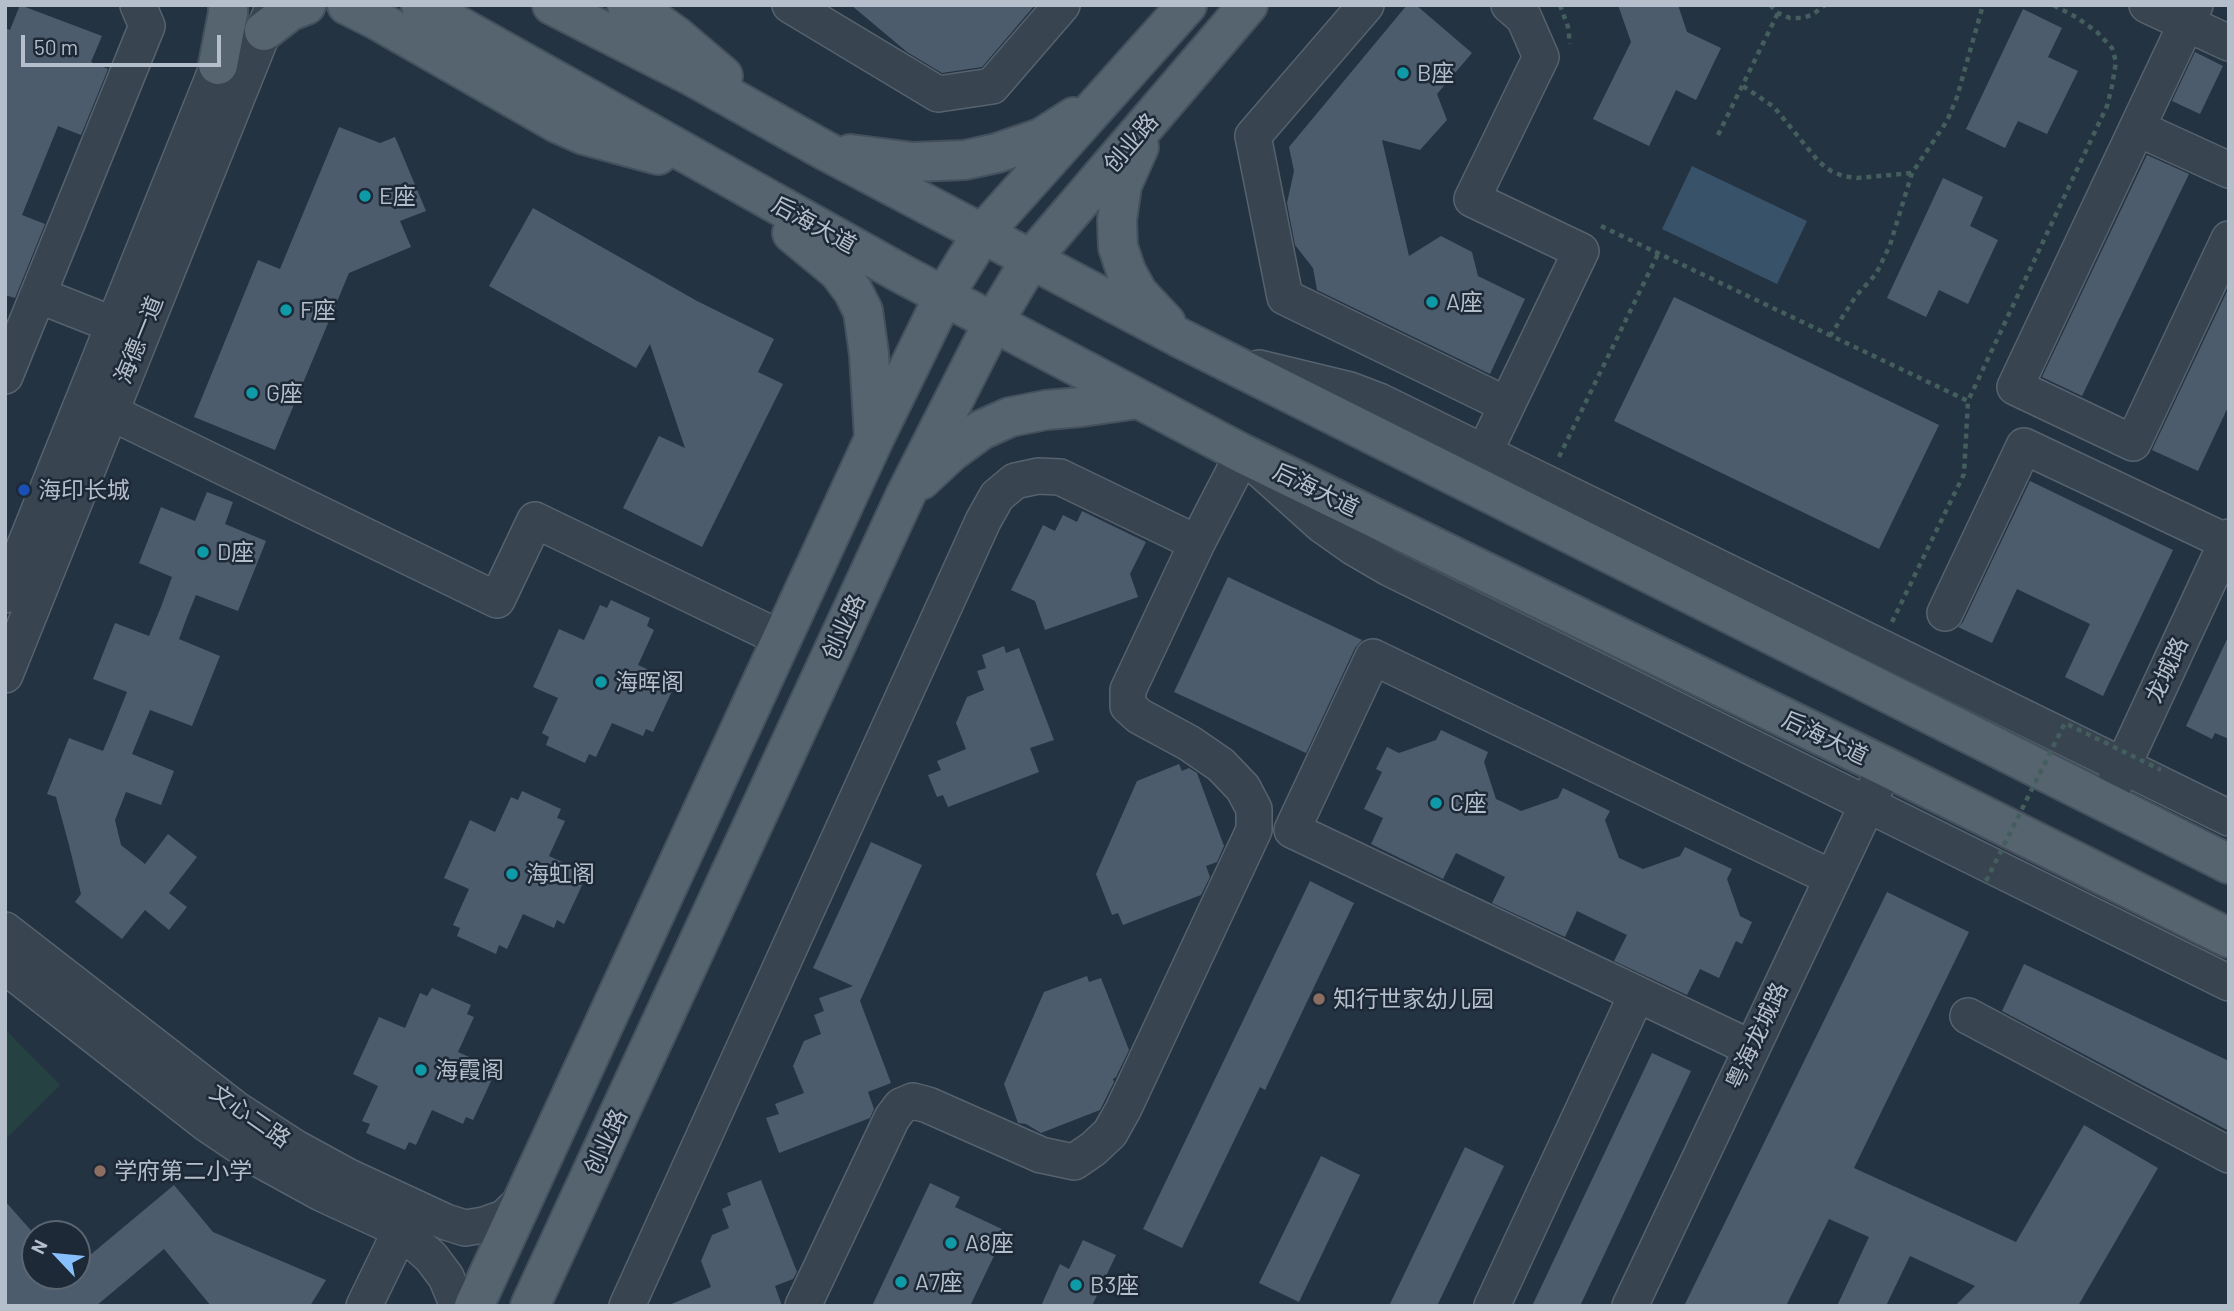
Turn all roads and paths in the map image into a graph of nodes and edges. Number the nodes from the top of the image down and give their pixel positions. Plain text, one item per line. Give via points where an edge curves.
1 (138, 5) edge
2 (228, 5) edge
3 (306, 5) edge
4 (347, 5) edge
5 (389, 5) edge
6 (421, 5) edge
7 (552, 5) edge
8 (627, 5) edge
9 (790, 5) edge
10 (1062, 5) edge
11 (1187, 5) edge
12 (1248, 5) edge
13 (1367, 5) edge
14 (1509, 5) edge
15 (1560, 5) edge
16 (1770, 5) edge
17 (1825, 5) edge
18 (1983, 5) edge
19 (2053, 5) edge
20 (2147, 5) edge
21 (1778, 13) junction
22 (260, 14) edge
23 (2191, 14) edge
24 (466, 30) junction
25 (2229, 43) edge
26 (1570, 47) dead end
27 (218, 65) junction
28 (1743, 86) junction
29 (1108, 94) junction
30 (774, 122) junction
31 (1149, 123) junction
32 (2137, 128) junction
33 (1718, 135) dead end
34 (824, 150) junction
35 (714, 169) junction
36 (2229, 170) edge
37 (1912, 173) junction
38 (1596, 224) dead end
39 (982, 234) junction
40 (2229, 239) edge
41 (1658, 254) junction
42 (1031, 259) junction
43 (38, 295) junction
44 (944, 296) junction
45 (993, 323) junction
46 (114, 325) junction
47 (1830, 336) junction
48 (1182, 340) junction
49 (1225, 360) junction
50 (5, 376) edge
51 (1138, 399) junction
52 (1968, 401) junction
53 (1507, 405) junction
54 (110, 412) junction
55 (874, 439) junction
56 (1484, 453) junction
57 (1243, 454) junction
58 (1556, 463) dead end
59 (906, 494) junction
60 (2228, 540) edge
61 (1197, 543) junction
62 (5, 595) edge
63 (1945, 612) dead end
64 (1890, 626) dead end
65 (782, 639) junction
66 (5, 675) edge
67 (1886, 767) junction
68 (2122, 767) junction
69 (2161, 770) dead end
70 (2106, 802) junction
71 (1868, 803) junction
72 (2229, 818) edge
73 (2229, 864) edge
74 (1832, 878) junction
75 (1986, 881) dead end
76 (5, 930) edge
77 (2229, 937) edge
78 (5, 966) edge
79 (2229, 983) edge
80 (1637, 994) junction
81 (1968, 1016) dead end
82 (1751, 1048) junction
83 (2229, 1155) edge
84 (522, 1201) junction
85 (400, 1231) junction
86 (364, 1306) edge
87 (458, 1306) edge
88 (474, 1306) edge
89 (530, 1306) edge
90 (627, 1306) edge
91 (803, 1306) edge
92 (1492, 1306) edge
93 (1630, 1306) edge

1 - 43 street via 147,26
2 - 27 main road
3 - 22 main road
4 - 35 main road via 557,123 584,135
5 - 24 main road
6 - 24 main road, 后海大道
7 - 30 main road
8 - 30 main road via 695,51
9 - 10 street via 938,94 992,86
11 - 29 main road
12 - 31 main road, 创业路
13 - 53 street via 1253,136 1285,297
14 - 53 street via 1524,18 1541,57 1472,199 1581,251
15 - 26 path
16 - 21 path
17 - 21 path via 1801,18
18 - 37 path via 1947,121
19 - 52 path via 2097,32 2112,48 2116,62 2112,86 2107,106
20 - 23 street
21 - 28 path
22 - 27 street, 海德一道
22 - 54 street, 海德一道
23 - 25 street
23 - 32 street
24 - 35 main road, 后海大道
27 - 46 street, 海德一道
28 - 33 path
28 - 37 path via 1774,107 1831,171 1857,178
29 - 34 main road via 1041,138 965,160 912,162
29 - 39 main road
30 - 34 main road
31 - 42 main road, 创业路
31 - 48 main road via 1122,185 1118,247 1138,293
32 - 36 street
32 - 40 street via 2015,387 2133,443
34 - 39 main road
35 - 44 main road, 后海大道
35 - 55 main road via 838,271 853,292 863,311
37 - 47 path via 1876,274
38 - 41 path
39 - 42 main road
39 - 44 main road
41 - 47 path
41 - 58 path
42 - 45 main road, 创业路
42 - 48 main road
43 - 46 street
43 - 50 street
44 - 45 main road, 后海大道
44 - 55 main road
45 - 51 main road, 后海大道
45 - 59 main road, 创业路
46 - 62 street, 海德一道
47 - 52 path
48 - 49 main road
49 - 56 street via 1350,390
49 - 70 main road
51 - 57 main road, 后海大道
51 - 59 main road via 1010,417 981,430 951,452
52 - 64 path via 1964,474
53 - 56 street
54 - 65 street via 497,600 536,520
54 - 66 street, 海德一道
55 - 65 main road
56 - 68 street
57 - 61 street
57 - 67 main road, 后海大道
57 - 71 street via 1322,524 1377,561
59 - 89 main road, 创业路
60 - 63 street via 2024,446
60 - 68 street, 龙城路
61 - 90 street via 1060,477 1038,475 1016,481 997,496
61 - 91 street via 1128,690 1128,706 1221,765 1243,788 1254,809 1254,830 1124,1110 1110,1133 1074,1162 1041,1155 928,1105 913,1101 901,1106
65 - 84 main road
67 - 71 street, 粤海龙城路
67 - 77 main road, 后海大道
68 - 70 street, 龙城路
68 - 72 street
69 - 75 path, bridge via 2065,723
70 - 73 main road
71 - 74 street, 粤海龙城路
71 - 79 street
74 - 80 street via 1374,657 1292,830
74 - 82 street, 粤海龙城路
76 - 84 street, 文心二路 via 237,1111 326,1164 465,1228 503,1218
78 - 85 street, 文心二路 via 207,1124 259,1159
80 - 82 street
80 - 92 street
81 - 83 street
82 - 93 street, 粤海龙城路
84 - 88 main road
85 - 86 street
85 - 87 street, 文心二路 via 431,1257

